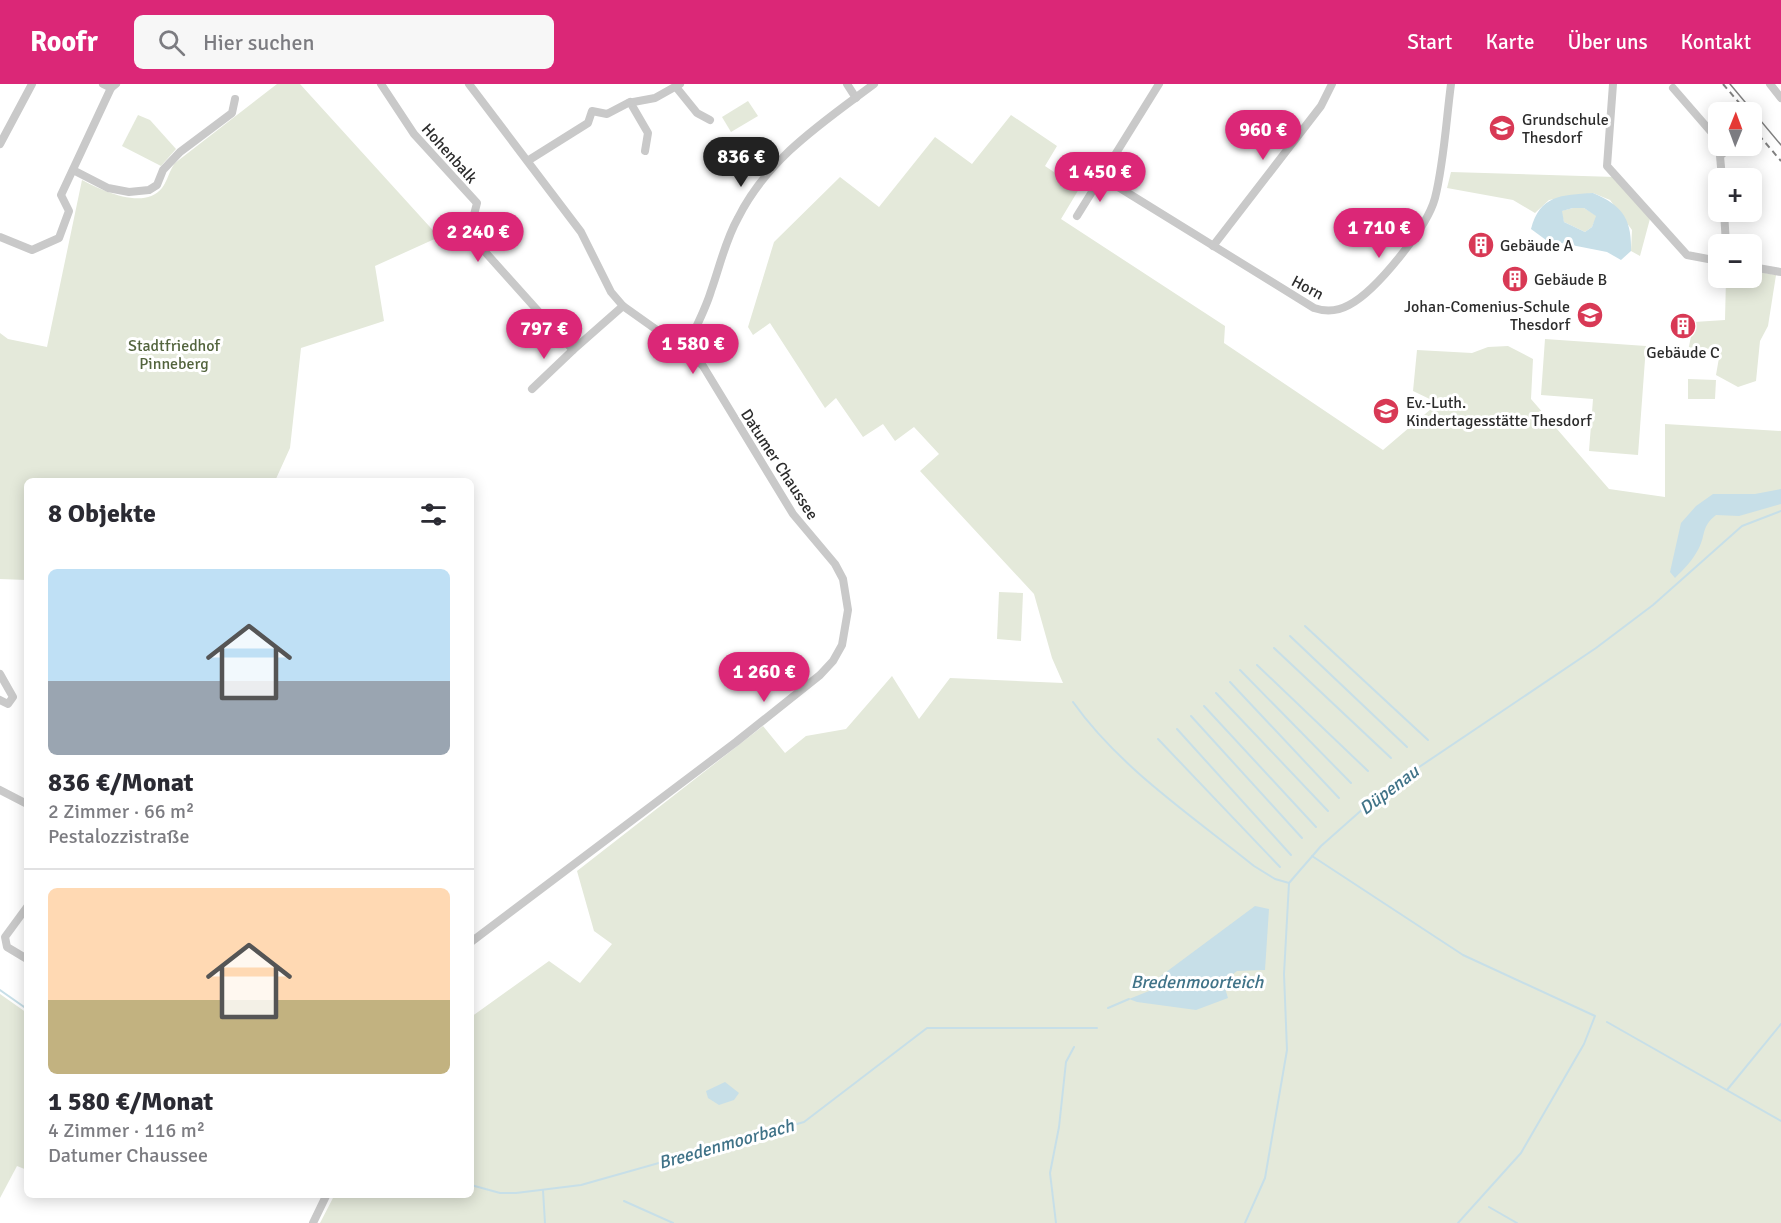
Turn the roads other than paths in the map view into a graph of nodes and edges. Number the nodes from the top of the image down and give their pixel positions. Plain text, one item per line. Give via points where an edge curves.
1 (32, 84) edge
2 (381, 84) edge
3 (469, 84) edge
4 (847, 84) edge
5 (874, 84) edge
6 (1159, 84) edge
7 (1332, 84) edge
8 (1451, 84) edge
9 (1613, 84) edge
10 (1770, 84) edge
11 (110, 85) edge
12 (678, 86) edge
13 (1673, 88) dead end
14 (856, 98) junction
15 (1781, 98) edge
16 (235, 99) dead end
17 (630, 102) junction
18 (710, 120) dead end
19 (1708, 128) edge
20 (0, 144) edge
21 (645, 151) dead end
22 (529, 160) junction
23 (73, 170) junction
24 (1102, 177) junction
25 (1077, 216) dead end
26 (0, 237) edge
27 (1213, 246) junction
28 (1708, 259) edge
29 (1762, 269) edge
30 (1781, 272) edge
31 (623, 306) junction
32 (573, 350) junction
33 (685, 350) junction
34 (532, 389) dead end
35 (0, 674) edge
36 (0, 700) edge
37 (0, 790) edge
38 (24, 802) edge
39 (24, 911) edge
40 (474, 940) edge
41 (24, 957) edge
42 (325, 1198) edge
43 (313, 1223) edge

1 - 20 street
2 - 32 street, Hohenbalk via 414,134 477,203 469,234
3 - 22 street, Datumer Chaussee
4 - 14 street
5 - 14 street
6 - 24 street
7 - 27 street via 1321,106
8 - 27 street, Horn via 1434,200 1424,224 1384,273 1350,305 1325,311 1314,308
9 - 28 street via 1607,166 1687,255
10 - 15 street
11 - 23 street via 107,102
12 - 17 street via 655,98
12 - 18 street via 697,113
13 - 19 street
14 - 33 street via 791,147 759,184 738,216 711,293
16 - 23 street via 232,113 180,152 163,170 158,184 149,190 108,188
17 - 21 street via 648,133
17 - 22 street via 607,114 592,111 588,123
22 - 31 street, Datumer Chaussee via 581,232 611,292
23 - 26 street via 61,195 69,211 59,238 32,250
24 - 25 street
24 - 27 street, Horn
29 - 30 street
31 - 32 street
31 - 33 street, Datumer Chaussee
32 - 34 street
33 - 40 street, Datumer Chaussee via 703,366 794,514 843,579 848,610 842,645 820,675
35 - 36 street via 13,697 8,704
37 - 38 street
39 - 41 street via 5,937 7,947
42 - 43 street

